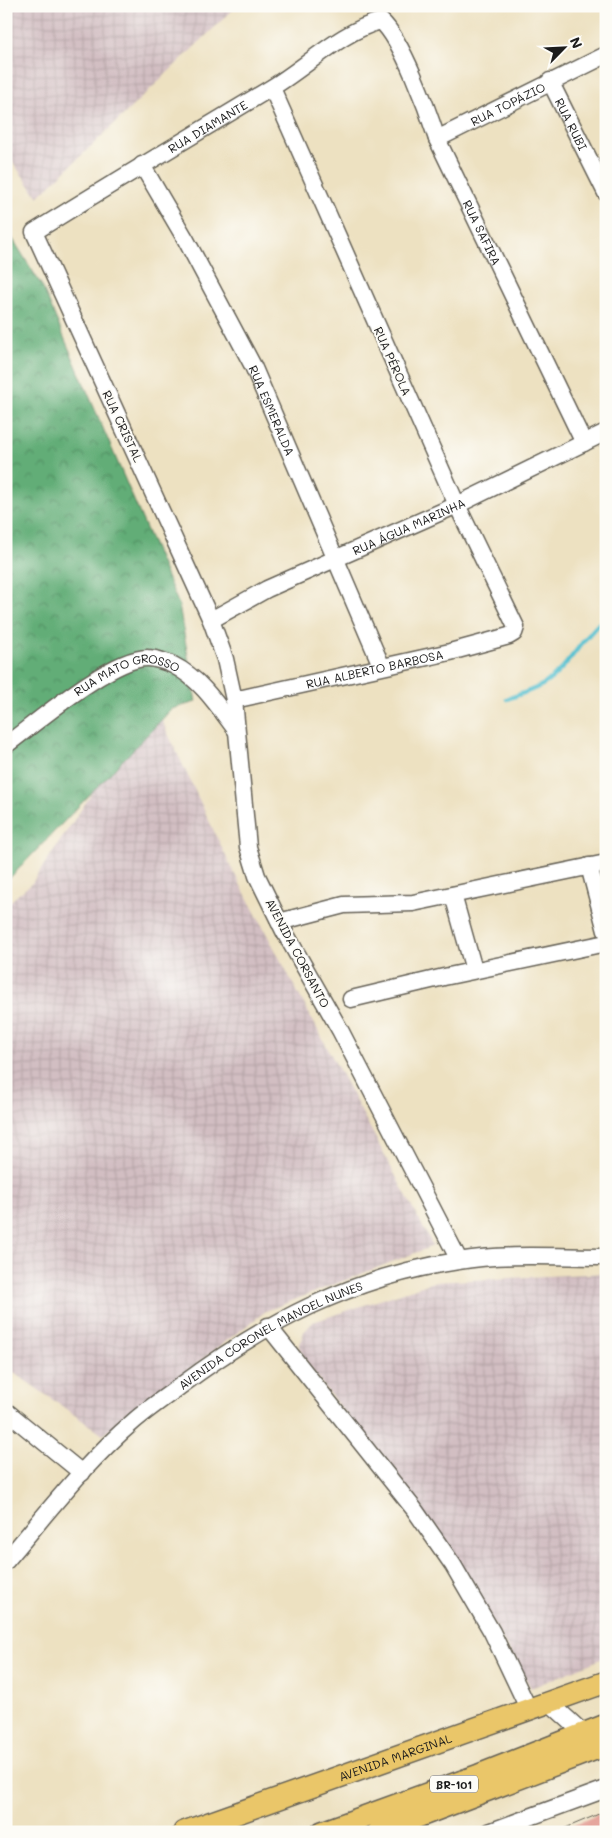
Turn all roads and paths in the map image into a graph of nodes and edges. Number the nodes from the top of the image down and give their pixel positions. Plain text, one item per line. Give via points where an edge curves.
1 (381, 22) joint
2 (606, 56) edge
3 (550, 81) junction
4 (272, 88) junction
5 (437, 138) junction
6 (142, 165) junction
7 (606, 193) edge
8 (34, 232) joint
9 (606, 432) edge
10 (584, 443) junction
11 (456, 505) junction
12 (334, 558) junction
13 (211, 620) junction
14 (514, 633) joint
15 (381, 666) junction
16 (234, 700) junction
17 (236, 730) junction
18 (6, 745) edge
19 (606, 863) edge
20 (589, 866) junction
21 (453, 895) junction
22 (279, 922) junction
23 (606, 932) edge
24 (606, 943) edge
25 (474, 970) junction
26 (352, 999) dead end
27 (606, 1257) edge
28 (459, 1260) junction
29 (268, 1326) junction
30 (7, 1414) edge
31 (82, 1473) junction
32 (6, 1561) edge
33 (606, 1682) edge
34 (550, 1703) junction
35 (529, 1710) junction
36 (606, 1726) edge
37 (599, 1746) edge
38 (606, 1789) edge
39 (184, 1832) edge
40 (322, 1832) edge
41 (378, 1832) edge
42 (489, 1832) edge

1 - 4 street, RUA DIAMANTE via 359,30
1 - 5 street, RUA SAFIRA via 394,36
2 - 3 street, RUA TOPÁZIO
3 - 5 street, RUA TOPÁZIO
3 - 7 street, RUA RUBI
4 - 6 street, RUA DIAMANTE
4 - 11 street, RUA PÉROLA
5 - 10 street, RUA SAFIRA
6 - 8 street, RUA DIAMANTE
6 - 12 street, RUA ESMERALDA via 253,366
8 - 13 street, RUA CRISTAL
9 - 10 street, RUA ÁGUA MARINHA
10 - 11 street, RUA ÁGUA MARINHA
11 - 12 street, RUA ÁGUA MARINHA
11 - 14 street, RUA PÉROLA via 514,620
12 - 13 street, RUA ÁGUA MARINHA
12 - 15 street, RUA ESMERALDA
13 - 16 street, AVENIDA CORSANTO via 225,659
14 - 15 street, RUA ALBERTO BARBOSA via 450,652
15 - 16 street, RUA ALBERTO BARBOSA
16 - 17 street, AVENIDA CORSANTO
17 - 18 street, RUA MATO GROSSO via 193,678 172,664 147,658 123,664 85,686
17 - 22 street, AVENIDA CORSANTO via 248,848 257,876
19 - 20 street
20 - 21 street
20 - 23 street
21 - 22 street via 413,904 344,905
21 - 25 street
22 - 28 street, AVENIDA CORSANTO via 340,1030
24 - 25 street
25 - 26 street
27 - 28 street, AVENIDA CORONEL MANOEL NUNES
28 - 29 street, AVENIDA CORONEL MANOEL NUNES via 370,1280
29 - 31 street, AVENIDA CORONEL MANOEL NUNES via 208,1365 134,1420
29 - 35 street via 414,1509 453,1565 492,1632
30 - 31 street
31 - 32 street, AVENIDA CORONEL MANOEL NUNES
33 - 34 main road, AVENIDA MARGINAL
34 - 35 main road, AVENIDA MARGINAL
34 - 37 street
35 - 39 main road, AVENIDA MARGINAL
36 - 37 main road, BR-101
37 - 40 main road, BR-101
37 - 41 main road, BR-101
38 - 42 street

